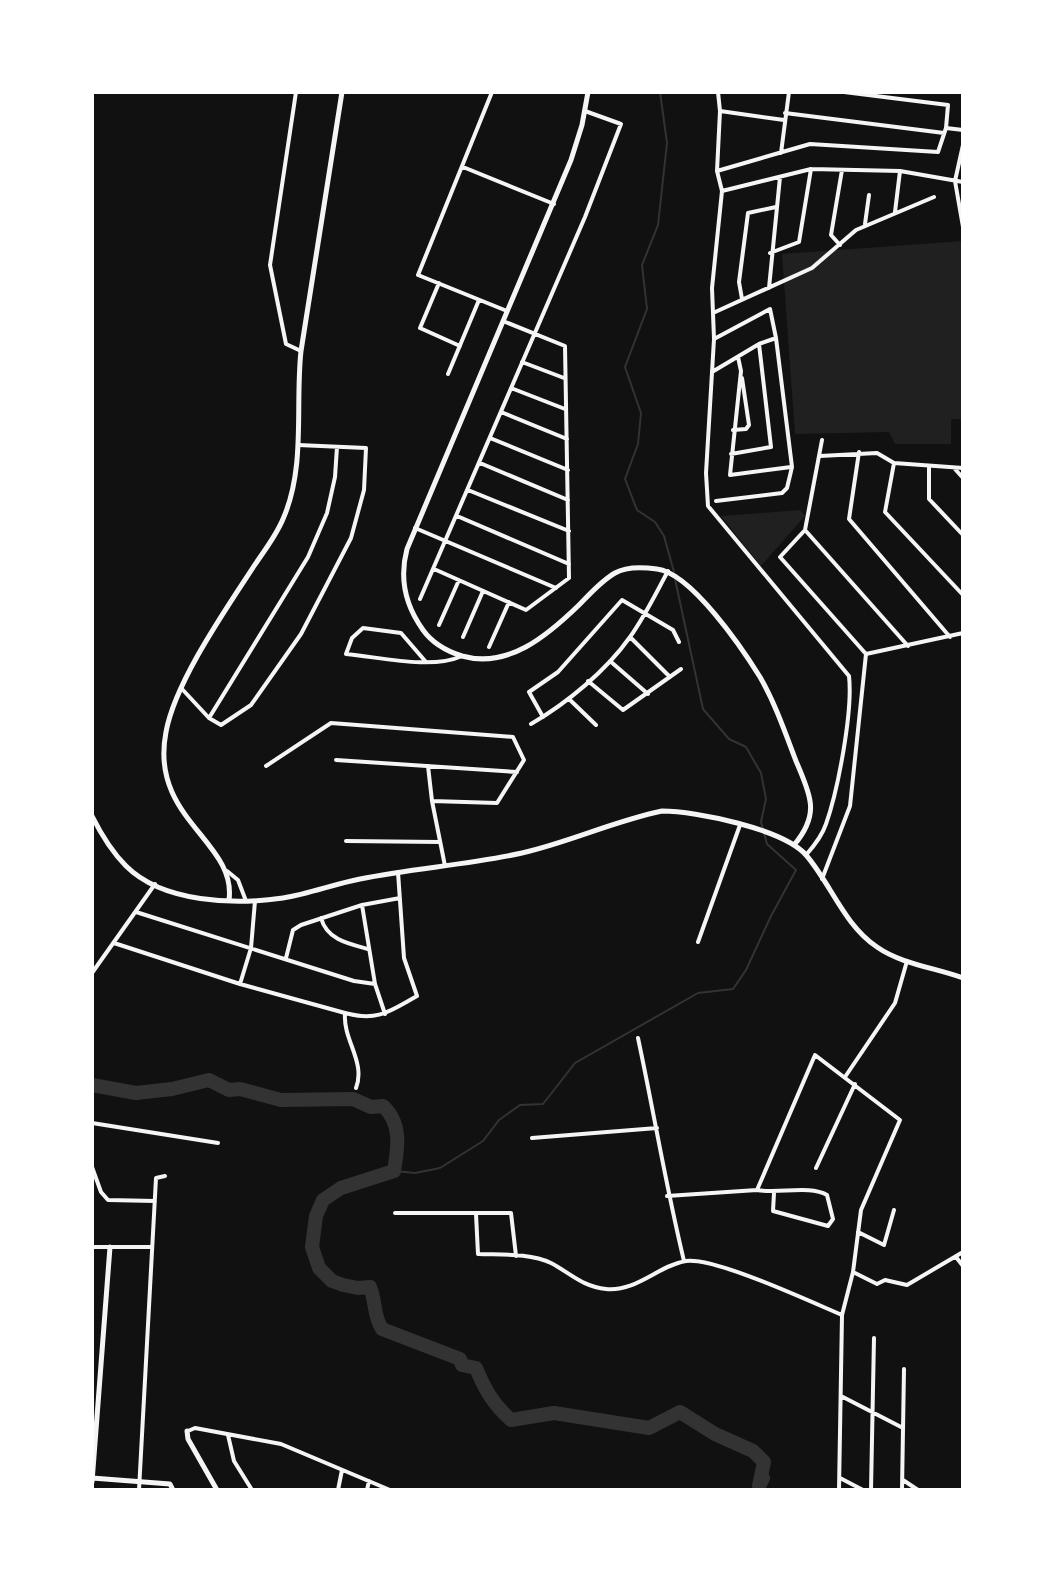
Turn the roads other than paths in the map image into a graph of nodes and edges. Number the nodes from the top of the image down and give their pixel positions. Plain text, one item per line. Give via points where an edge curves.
1 (296, 92) edge
2 (342, 92) edge
3 (492, 92) edge
4 (588, 92) edge
5 (718, 92) edge
6 (789, 92) edge
7 (844, 92) edge
8 (585, 111) junction
9 (720, 111) junction
10 (785, 113) junction
11 (784, 120) junction
12 (945, 130) junction
13 (963, 130) edge
14 (963, 145) edge
15 (781, 153) junction
16 (962, 154) edge
17 (463, 167) junction
18 (811, 169) junction
19 (842, 170) junction
20 (717, 171) junction
21 (900, 171) junction
22 (780, 177) junction
23 (955, 181) junction
24 (963, 182) edge
25 (722, 191) junction
26 (869, 195) dead end
27 (934, 197) dead end
28 (554, 204) junction
29 (776, 207) junction
30 (895, 212) junction
31 (865, 226) junction
32 (963, 227) edge
33 (840, 245) junction
34 (770, 253) junction
35 (439, 283) junction
36 (769, 288) junction
37 (742, 299) junction
38 (479, 300) junction
39 (507, 311) junction
40 (713, 313) junction
41 (503, 321) junction
42 (535, 333) junction
43 (776, 338) junction
44 (714, 339) junction
45 (759, 344) junction
46 (460, 346) junction
47 (301, 351) junction
48 (738, 357) junction
49 (522, 362) junction
50 (741, 371) junction
51 (712, 372) junction
52 (448, 374) dead end
53 (565, 379) junction
54 (511, 388) junction
55 (566, 410) junction
56 (501, 412) junction
57 (733, 430) junction
58 (490, 438) junction
59 (567, 439) junction
60 (822, 440) dead end
61 (297, 445) junction
62 (337, 447) junction
63 (859, 452) junction
64 (731, 454) junction
65 (820, 456) junction
66 (480, 463) junction
67 (894, 463) junction
68 (929, 465) junction
69 (792, 467) junction
70 (954, 467) junction
71 (963, 468) edge
72 (568, 470) junction
73 (963, 478) edge
74 (468, 490) junction
75 (568, 500) junction
76 (716, 501) dead end
77 (457, 516) junction
78 (415, 528) junction
79 (805, 530) junction
80 (569, 531) junction
81 (963, 535) edge
82 (446, 541) junction
83 (569, 564) junction
84 (434, 569) junction
85 (670, 572) junction
86 (459, 580) junction
87 (556, 588) junction
88 (483, 591) junction
89 (963, 595) edge
90 (420, 599) dead end
91 (509, 602) junction
92 (644, 613) junction
93 (439, 625) dead end
94 (963, 633) edge
95 (463, 637) dead end
96 (630, 637) junction
97 (950, 637) junction
98 (679, 642) dead end
99 (908, 646) junction
100 (489, 647) dead end
101 (866, 654) junction
102 (462, 656) junction
103 (609, 661) junction
104 (426, 662) junction
105 (681, 669) dead end
106 (670, 677) junction
107 (588, 681) junction
108 (182, 689) junction
109 (648, 694) junction
110 (569, 699) junction
111 (543, 717) junction
112 (209, 718) junction
113 (531, 724) dead end
114 (596, 725) dead end
115 (336, 760) dead end
116 (266, 766) dead end
117 (428, 766) junction
118 (518, 772) junction
119 (432, 801) junction
120 (92, 816) edge
121 (740, 825) junction
122 (346, 841) dead end
123 (440, 842) junction
124 (794, 845) junction
125 (806, 855) junction
126 (445, 866) junction
127 (227, 871) junction
128 (398, 872) junction
129 (822, 879) junction
130 (155, 884) junction
131 (400, 898) junction
132 (229, 900) junction
133 (246, 901) junction
134 (255, 901) junction
135 (362, 905) junction
136 (136, 912) junction
137 (321, 918) junction
138 (698, 942) dead end
139 (114, 943) junction
140 (251, 948) junction
141 (368, 949) junction
142 (286, 958) junction
143 (908, 960) junction
144 (92, 973) edge
145 (963, 978) edge
146 (240, 984) junction
147 (375, 984) junction
148 (345, 1013) junction
149 (385, 1014) junction
150 (638, 1038) dead end
151 (845, 1077) junction
152 (855, 1084) junction
153 (356, 1088) dead end
154 (92, 1123) edge
155 (657, 1128) junction
156 (532, 1138) dead end
157 (218, 1143) dead end
158 (92, 1167) edge
159 (816, 1168) dead end
160 (165, 1176) dead end
161 (757, 1190) junction
162 (774, 1193) junction
163 (667, 1196) junction
164 (155, 1201) junction
165 (894, 1210) dead end
166 (395, 1213) dead end
167 (476, 1214) junction
168 (858, 1232) junction
169 (92, 1247) edge
170 (110, 1247) junction
171 (152, 1247) junction
172 (963, 1252) edge
173 (516, 1256) junction
174 (956, 1257) junction
175 (684, 1261) junction
176 (963, 1266) edge
177 (853, 1272) junction
178 (842, 1315) junction
179 (874, 1338) dead end
180 (904, 1369) dead end
181 (841, 1396) junction
182 (872, 1412) junction
183 (903, 1428) junction
184 (187, 1431) joint
185 (228, 1435) junction
186 (342, 1470) junction
187 (840, 1478) junction
188 (92, 1480) edge
189 (903, 1480) junction
190 (140, 1481) junction
191 (369, 1481) junction
192 (139, 1490) edge
193 (173, 1490) edge
194 (217, 1490) edge
195 (252, 1490) edge
196 (338, 1490) edge
197 (367, 1490) edge
198 (390, 1490) edge
199 (839, 1490) edge
200 (863, 1490) edge
201 (871, 1490) edge
202 (902, 1490) edge
203 (918, 1490) edge

1 - 47 street via 270,265 286,344
2 - 47 street
3 - 17 street
4 - 8 street
5 - 9 street
6 - 10 street
7 - 12 street via 948,105
8 - 28 street
8 - 42 street via 621,124
9 - 11 street
9 - 20 street
10 - 11 street
10 - 12 street
11 - 15 street
12 - 13 street
12 - 15 street via 938,152 810,144
14 - 16 street
15 - 20 street
16 - 23 street
17 - 28 street
17 - 35 street via 418,275
18 - 19 street
18 - 22 street
18 - 34 street via 799,242
19 - 21 street
19 - 33 street via 831,235
20 - 25 street
21 - 23 street
21 - 30 street
22 - 25 street
22 - 29 street
23 - 24 street
23 - 32 street
25 - 40 street
26 - 31 street
27 - 30 street
28 - 39 street
29 - 34 street
29 - 37 street via 748,213 739,282
30 - 31 street
31 - 33 street
33 - 36 street via 812,268
34 - 36 street
35 - 38 street
35 - 46 street via 420,328
36 - 37 street
37 - 40 street
38 - 39 street
38 - 46 street
39 - 41 street
40 - 44 street
41 - 42 street
41 - 78 street
42 - 49 street
42 - 53 street via 565,346
43 - 44 street via 770,309
43 - 45 street
43 - 69 street
44 - 51 street
45 - 48 street
45 - 64 street via 771,447
46 - 52 street
47 - 61 street
48 - 50 street
48 - 51 street
49 - 53 street
49 - 54 street
50 - 57 street
50 - 57 street via 749,425
51 - 125 street via 708,506 849,676 835,789 826,825
53 - 55 street
54 - 55 street
54 - 56 street
55 - 59 street
56 - 58 street
56 - 59 street
57 - 64 street
58 - 66 street
58 - 72 street
59 - 72 street
60 - 65 street
61 - 62 street
61 - 108 street via 295,487 281,526
62 - 112 street via 327,513 308,557
62 - 112 street via 366,448 364,490 351,538 301,634 251,705 221,725
63 - 65 street
63 - 67 street via 877,453
63 - 97 street via 849,519
64 - 69 street via 730,475
65 - 79 street
66 - 74 street
66 - 75 street
67 - 68 street
67 - 89 street via 885,512
68 - 70 street
68 - 81 street via 929,499
69 - 76 street via 782,493
70 - 71 street
70 - 73 street
72 - 75 street
74 - 77 street
74 - 80 street
75 - 80 street
77 - 82 street
77 - 83 street
78 - 82 street
78 - 102 street via 403,566 409,606 431,640
79 - 99 street
79 - 101 street via 780,557
80 - 83 street
82 - 84 street
82 - 87 street
83 - 87 street via 569,578
84 - 86 street
84 - 90 street
85 - 92 street
85 - 102 street via 616,572 513,655 492,660
85 - 124 street via 747,657 780,719 810,800 811,816
86 - 88 street
86 - 93 street
87 - 91 street via 526,610
88 - 91 street
88 - 95 street
91 - 100 street
92 - 96 street
92 - 98 street via 673,630
92 - 111 street via 622,600 558,672 529,692
94 - 97 street
96 - 103 street
96 - 106 street
97 - 99 street
99 - 101 street
101 - 129 street via 850,806
102 - 104 street via 447,663
103 - 107 street
103 - 109 street
104 - 104 street via 359,655 346,654 363,628 401,633
105 - 106 street
106 - 109 street
107 - 109 street via 623,710
107 - 110 street
108 - 112 street
108 - 127 street via 166,729 164,770 184,815
110 - 111 street
110 - 114 street
111 - 113 street
115 - 117 street
116 - 118 street via 331,723 513,737 523,755
117 - 118 street
117 - 119 street
118 - 119 street via 497,803
119 - 123 street
120 - 130 street via 126,866
121 - 124 street
121 - 126 street via 662,811 523,852
121 - 138 street
122 - 123 street
123 - 126 street
124 - 125 street
125 - 129 street
126 - 128 street
127 - 132 street
127 - 133 street via 238,880
128 - 131 street
128 - 134 street
129 - 143 street via 867,939
130 - 132 street via 181,895
130 - 136 street
131 - 135 street
131 - 149 street via 404,958 417,996
132 - 133 street
133 - 134 street
134 - 140 street
135 - 137 street
135 - 141 street
136 - 139 street
136 - 140 street
137 - 141 street via 332,937
137 - 142 street via 293,930
139 - 144 street
139 - 146 street
140 - 142 street
140 - 146 street
141 - 147 street
142 - 147 street
143 - 145 street
143 - 151 street via 895,1003
146 - 148 street
147 - 149 street
148 - 149 street
148 - 153 street via 344,1028 359,1068
150 - 155 street
151 - 152 street
151 - 161 street via 815,1055
152 - 159 street
152 - 168 street via 900,1120 861,1210
154 - 157 street
155 - 156 street
155 - 163 street
158 - 164 street via 108,1200
160 - 164 street via 156,1178
161 - 162 street
161 - 163 street
162 - 162 street via 818,1189 827,1195 833,1219 828,1226 773,1211
163 - 175 street
164 - 171 street
165 - 168 street via 884,1245
166 - 167 street
167 - 173 street via 478,1254
167 - 173 street via 511,1213
168 - 177 street
169 - 170 street
170 - 171 street
170 - 188 street
171 - 190 street
172 - 174 street
173 - 175 street via 538,1258 591,1287 611,1290
174 - 176 street
174 - 177 street via 907,1285 885,1280 877,1284
175 - 178 street via 702,1261 761,1281
177 - 178 street
178 - 181 street
179 - 182 street
180 - 183 street
181 - 182 street
181 - 187 street
182 - 183 street
182 - 201 street
183 - 189 street
184 - 185 street
184 - 194 street
185 - 186 street via 281,1444
185 - 195 street via 234,1461
186 - 191 street
186 - 196 street
187 - 199 street
187 - 200 street
188 - 190 street
189 - 202 street
189 - 203 street
190 - 192 street
190 - 193 street via 170,1484
191 - 197 street
191 - 198 street

